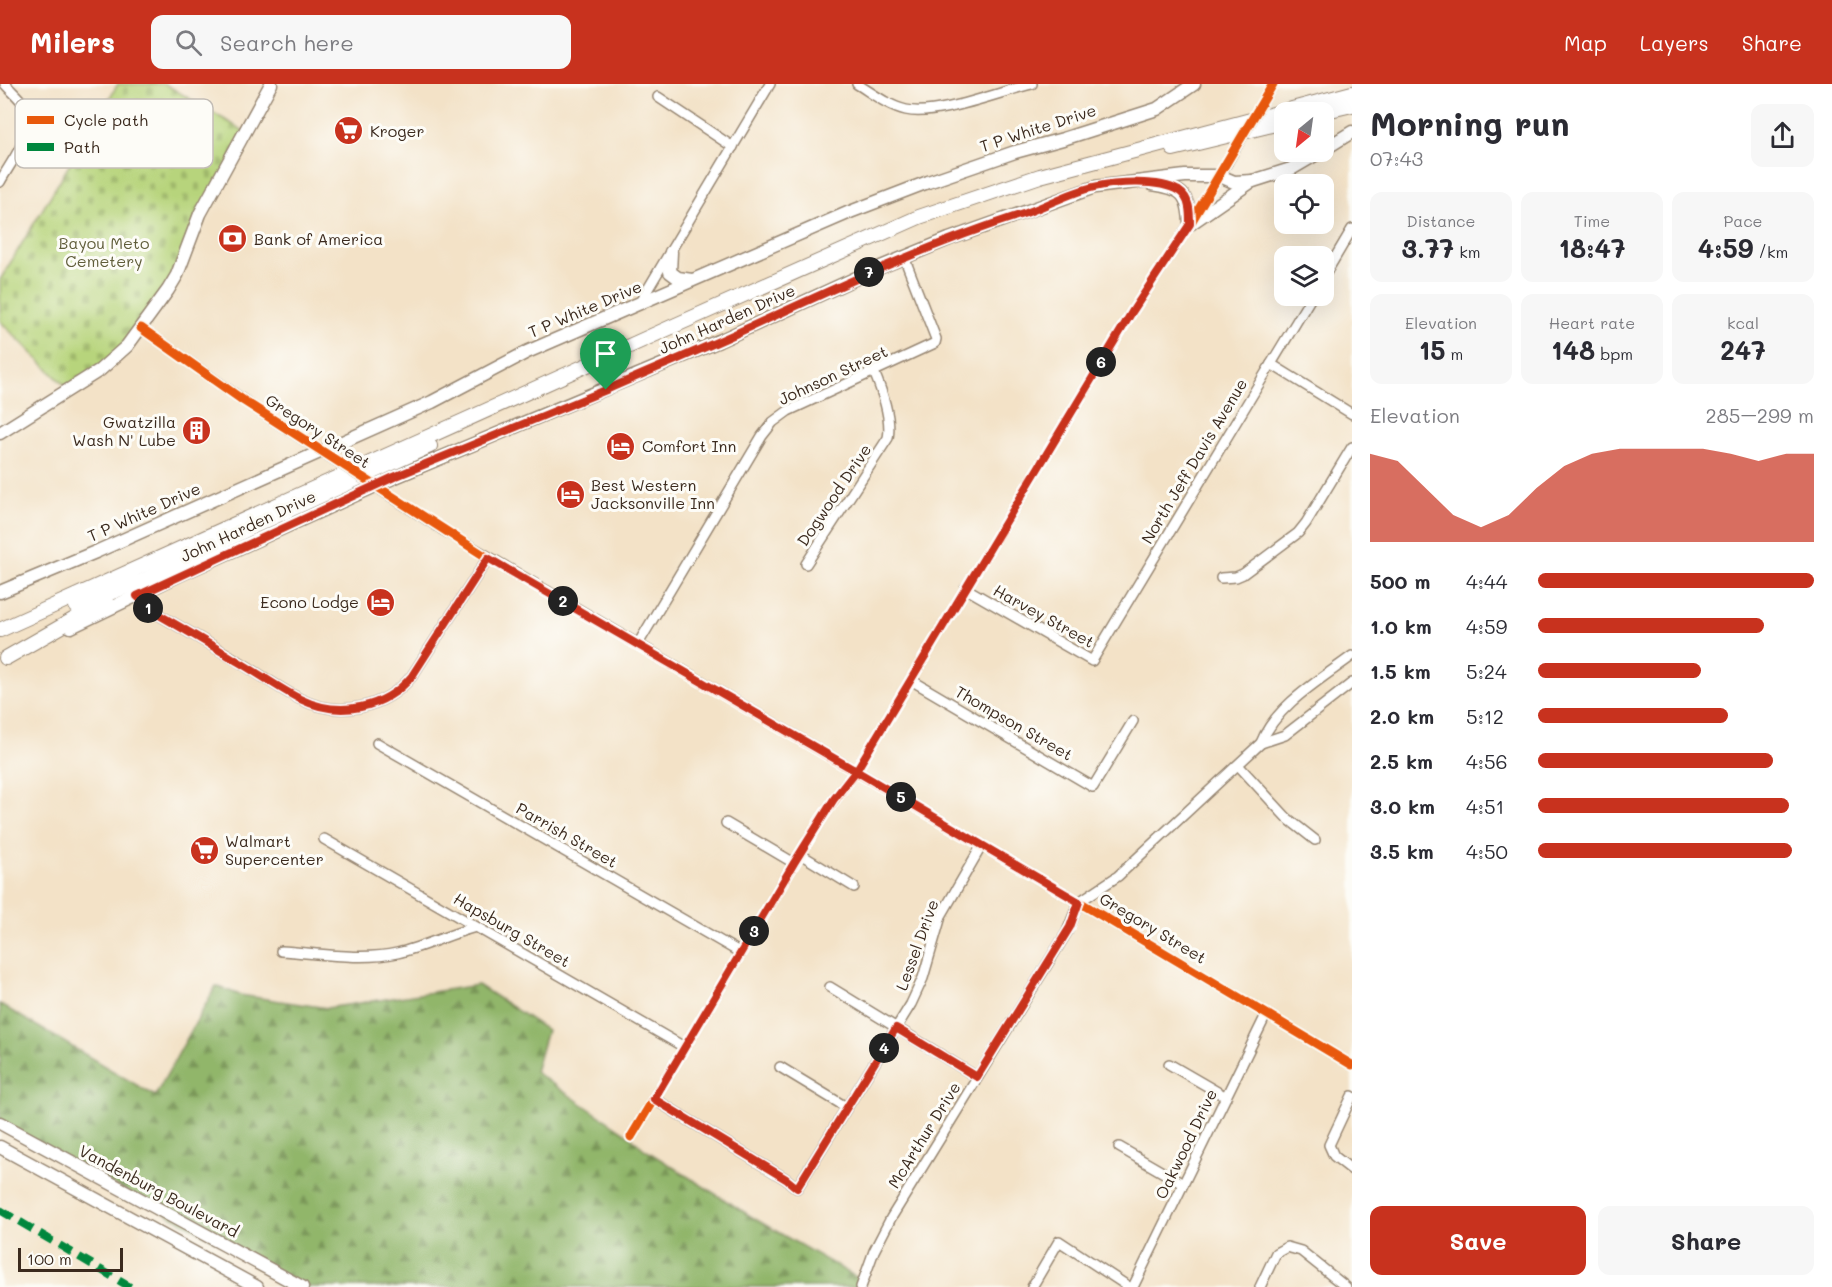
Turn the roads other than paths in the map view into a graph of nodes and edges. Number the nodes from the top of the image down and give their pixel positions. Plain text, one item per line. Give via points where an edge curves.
1 (5, 84) edge
2 (271, 84) edge
3 (770, 84) edge
4 (857, 84) edge
5 (1032, 84) edge
6 (1194, 84) edge
7 (1273, 84) edge
8 (1006, 87) edge
9 (1352, 93) edge
10 (658, 97) dead end
11 (19, 99) edge
12 (1352, 105) edge
13 (1334, 109) edge
14 (1274, 124) edge
15 (1352, 132) edge
16 (1334, 143) edge
17 (733, 147) junction
18 (15, 155) edge
19 (1303, 162) edge
20 (1220, 176) junction
21 (1253, 181) junction
22 (0, 182) edge
23 (1140, 182) junction
24 (1190, 224) junction
25 (1352, 229) edge
26 (671, 252) junction
27 (904, 257) junction
28 (1334, 259) edge
29 (693, 280) junction
30 (639, 304) junction
31 (1306, 306) edge
32 (141, 328) junction
33 (1271, 364) junction
34 (874, 372) junction
35 (1352, 414) edge
36 (0, 433) edge
37 (1352, 447) edge
38 (488, 558) junction
39 (806, 564) dead end
40 (1221, 578) dead end
41 (144, 580) junction
42 (965, 588) junction
43 (0, 592) edge
44 (137, 596) junction
45 (0, 630) edge
46 (0, 640) edge
47 (1102, 643) joint
48 (638, 644) junction
49 (1352, 656) edge
50 (3, 660) edge
51 (911, 680) junction
52 (1352, 683) edge
53 (1133, 721) dead end
54 (377, 742) dead end
55 (1261, 743) junction
56 (1238, 765) junction
57 (856, 771) junction
58 (726, 823) dead end
59 (324, 839) dead end
60 (1315, 840) dead end
61 (982, 845) junction
62 (800, 854) junction
63 (794, 863) junction
64 (854, 887) dead end
65 (1079, 902) junction
66 (477, 927) junction
67 (280, 951) dead end
68 (741, 953) junction
69 (830, 987) dead end
70 (1266, 1015) junction
71 (896, 1028) junction
72 (684, 1047) junction
73 (1169, 1064) dead end
74 (1352, 1065) edge
75 (780, 1067) dead end
76 (977, 1077) junction
77 (1226, 1096) junction
78 (1352, 1096) edge
79 (654, 1099) junction
80 (846, 1107) junction
81 (0, 1123) edge
82 (631, 1137) dead end
83 (0, 1147) edge
84 (1119, 1147) dead end
85 (1352, 1170) edge
86 (1184, 1184) junction
87 (155, 1208) junction
88 (145, 1226) junction
89 (257, 1287) edge
90 (302, 1287) edge
91 (861, 1287) edge
92 (1032, 1287) edge
93 (1131, 1287) edge
94 (1260, 1287) edge
95 (1346, 1287) edge

1 - 11 street
2 - 32 main road via 200,214 177,275
3 - 17 street
4 - 8 street via 892,105 921,112
5 - 8 street
6 - 29 main road, T P White Drive via 1157,109 928,182
7 - 20 street, bridge
9 - 45 highway via 1040,176 920,217
10 - 17 street
12 - 13 highway
14 - 41 highway via 1071,174 905,232 750,299
15 - 16 main road, John Harden Drive
17 - 26 street
18 - 22 street
19 - 21 main road, John Harden Drive
20 - 21 main road, John Harden Drive via 1234,182
20 - 23 main road, John Harden Drive
20 - 24 street
21 - 24 main road
23 - 24 main road via 1182,193 1190,209
23 - 27 main road, John Harden Drive via 1075,193
24 - 42 street via 1132,312
25 - 28 street
26 - 29 main road via 670,272 678,278
26 - 30 street
27 - 34 street, Johnson Street via 936,339
27 - 44 main road, John Harden Drive via 719,341 394,477
29 - 30 main road, T P White Drive
30 - 43 main road, T P White Drive via 527,352 432,402
31 - 33 street, North Jeff Davis Avenue
32 - 36 main road via 108,364
32 - 38 street, Gregory Street, bridge via 265,415
33 - 35 street
33 - 47 street, North Jeff Davis Avenue
34 - 39 street, Dogwood Drive via 890,426 888,438
34 - 48 street, Johnson Street via 788,411 766,430
37 - 40 street via 1295,536 1243,574
38 - 44 street via 412,676 401,689 367,706 330,708 302,700 154,612
38 - 48 street, Gregory Street
41 - 46 highway
41 - 50 highway
42 - 47 street, Harvey Street via 1092,661
42 - 51 street
44 - 50 main road, John Harden Drive
48 - 57 street, Gregory Street
49 - 55 street via 1290,704 1270,724
51 - 53 street, Thompson Street via 1093,787
51 - 57 street
52 - 55 street via 1285,735
54 - 68 street, Parrish Street
55 - 56 street
56 - 60 street via 1287,818
56 - 65 street via 1118,876
57 - 61 street, Gregory Street
57 - 62 street
58 - 63 street
59 - 66 street, Hapsburg Street
61 - 65 street, Gregory Street
61 - 71 street, Lessel Drive via 941,916 923,978
62 - 63 street
62 - 64 street
63 - 68 street
65 - 70 street, Gregory Street
65 - 76 street, McArthur Drive via 1067,932
66 - 67 street via 384,956
66 - 72 street, Hapsburg Street
68 - 72 street
69 - 71 street
70 - 74 street, Gregory Street
70 - 77 street, Oakwood Drive
71 - 76 street
71 - 80 street, Lessel Drive
72 - 79 street
73 - 77 street
75 - 80 street
76 - 91 street, McArthur Drive via 884,1230
77 - 86 street, Oakwood Drive
78 - 85 street via 1329,1145 1334,1156
79 - 80 street, Lessel Drive via 797,1188
79 - 82 street
81 - 87 main road, Vandenburg Boulevard
83 - 88 main road
84 - 86 street
86 - 93 street, Oakwood Drive
87 - 88 main road
87 - 90 main road, Vandenburg Boulevard
88 - 89 main road
92 - 93 street via 1059,1241
94 - 95 street via 1276,1253 1287,1247 1301,1251

